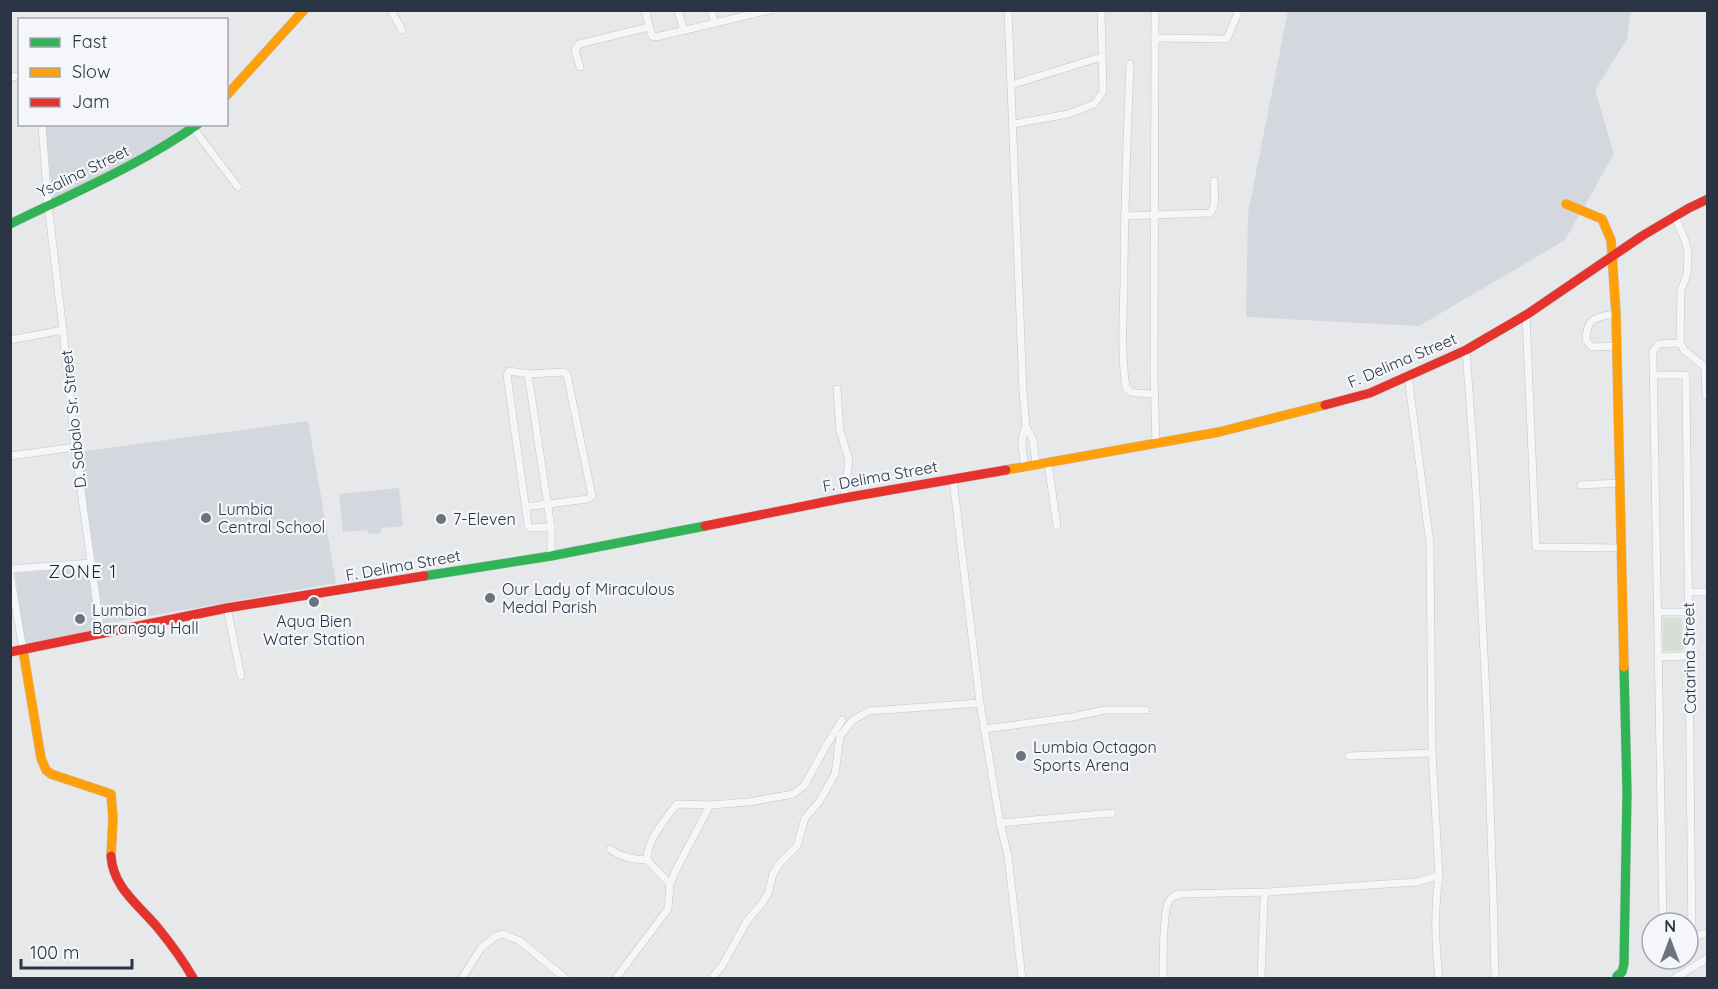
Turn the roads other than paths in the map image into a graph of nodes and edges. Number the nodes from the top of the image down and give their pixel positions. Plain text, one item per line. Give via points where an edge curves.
1 (304, 10) edge
2 (392, 10) edge
3 (645, 10) edge
4 (678, 10) edge
5 (711, 10) edge
6 (770, 10) edge
7 (1008, 10) edge
8 (1101, 10) edge
9 (1155, 10) edge
10 (1239, 10) edge
11 (743, 13) edge
12 (715, 23) junction
13 (649, 27) junction
14 (402, 30) dead end
15 (684, 31) junction
16 (1155, 38) junction
17 (1101, 57) junction
18 (1130, 64) dead end
19 (580, 67) dead end
20 (1011, 85) junction
21 (228, 94) edge
22 (1013, 124) junction
23 (42, 126) edge
24 (195, 126) edge
25 (1215, 181) dead end
26 (238, 187) dead end
27 (1707, 199) edge
28 (1566, 204) dead end
29 (48, 205) junction
30 (1124, 216) junction
31 (1155, 216) junction
32 (1675, 216) junction
33 (10, 224) edge
34 (1612, 258) junction
35 (1616, 314) junction
36 (1526, 315) junction
37 (63, 330) junction
38 (10, 339) edge
39 (1680, 343) junction
40 (1617, 346) junction
41 (1466, 350) junction
42 (528, 374) junction
43 (1653, 375) junction
44 (1408, 376) junction
45 (837, 389) dead end
46 (1155, 394) junction
47 (1707, 397) edge
48 (1026, 427) junction
49 (1156, 444) junction
50 (75, 447) junction
51 (10, 456) edge
52 (1048, 463) junction
53 (1036, 464) junction
54 (1025, 467) junction
55 (953, 479) junction
56 (1619, 483) junction
57 (1581, 485) dead end
58 (844, 498) junction
59 (548, 504) junction
60 (525, 507) junction
61 (1057, 526) dead end
62 (551, 527) junction
63 (1620, 548) junction
64 (551, 556) junction
65 (91, 563) junction
66 (10, 571) edge
67 (1689, 592) junction
68 (1707, 592) edge
69 (227, 608) junction
70 (1657, 612) junction
71 (1689, 612) junction
72 (100, 634) junction
73 (23, 650) junction
74 (10, 652) edge
75 (1689, 656) junction
76 (1658, 657) junction
77 (241, 676) dead end
78 (980, 704) junction
79 (1146, 710) dead end
80 (842, 720) dead end
81 (985, 729) junction
82 (1432, 753) junction
83 (1349, 756) dead end
84 (710, 805) junction
85 (1112, 813) dead end
86 (1000, 823) junction
87 (610, 849) dead end
88 (647, 860) junction
89 (1439, 876) junction
90 (670, 884) junction
91 (1267, 892) junction
92 (1663, 911) edge
93 (1691, 911) edge
94 (1707, 958) edge
95 (1617, 976) dead end
96 (193, 978) edge
97 (462, 978) edge
98 (565, 978) edge
99 (616, 978) edge
100 (712, 978) edge
101 (1022, 978) edge
102 (1163, 978) edge
103 (1261, 978) edge
104 (1439, 978) edge
105 (1495, 978) edge
106 (1676, 978) edge

1 - 21 street
2 - 14 street
3 - 13 street
4 - 15 street
5 - 12 street
6 - 11 street
7 - 20 street
8 - 17 street
9 - 16 street
10 - 16 street via 1227,39
11 - 12 street
12 - 15 street
13 - 15 street via 654,37
13 - 19 street via 579,45 575,50
16 - 31 street
17 - 20 street
17 - 22 street via 1103,92 1094,104 1068,114
18 - 30 street
20 - 22 street
22 - 48 street
23 - 29 street, D. Sabalo Sr. Street
24 - 26 street
24 - 29 street, Ysalina Street via 142,159
25 - 31 street via 1213,212
27 - 32 street, F. Delima Street
28 - 34 street via 1602,219 1611,240
29 - 33 street, Ysalina Street
29 - 37 street, D. Sabalo Sr. Street
30 - 31 street
30 - 46 street via 1126,388
31 - 46 street
32 - 34 street, F. Delima Street
32 - 39 street via 1688,253 1688,275 1681,290
34 - 35 street
34 - 36 street, F. Delima Street
35 - 40 street
35 - 40 street via 1592,320 1586,340 1592,347
36 - 41 street, F. Delima Street
36 - 63 street via 1536,547
37 - 38 street
37 - 50 street, D. Sabalo Sr. Street
39 - 43 street via 1655,347
39 - 47 street via 1705,367
40 - 56 street
41 - 44 street, F. Delima Street
41 - 105 street via 1487,714
42 - 59 street
42 - 59 street via 566,374 592,494 588,499
42 - 60 street via 509,371 507,375
43 - 67 street, Catarina Street via 1686,375
43 - 70 street
44 - 49 street, F. Delima Street via 1370,393 1279,418
44 - 82 street via 1430,544
45 - 58 street via 840,431 849,460
46 - 49 street
48 - 53 street via 1033,440
48 - 54 street via 1022,434
49 - 52 street, F. Delima Street
50 - 51 street
50 - 65 street, D. Sabalo Sr. Street
52 - 53 street, F. Delima Street
52 - 61 street
53 - 54 street, F. Delima Street
54 - 55 street, F. Delima Street
55 - 58 street, F. Delima Street
55 - 78 street
56 - 57 street
56 - 63 street
58 - 64 street, F. Delima Street
59 - 60 street
59 - 62 street
60 - 62 street via 530,528
62 - 64 street
63 - 95 street via 1627,792 1624,964
64 - 69 street, F. Delima Street
65 - 66 street
65 - 72 street, D. Sabalo Sr. Street
66 - 73 street
67 - 68 street
67 - 71 street, Catarina Street
69 - 72 street, F. Delima Street
69 - 77 street
70 - 71 street
70 - 76 street
71 - 75 street, Catarina Street
72 - 73 street, F. Delima Street
73 - 74 street, F. Delima Street
73 - 96 street via 46,770 58,778 111,794 112,873 163,932
75 - 76 street
75 - 93 street, Catarina Street
76 - 92 street
78 - 81 street
78 - 100 street via 869,711 853,720 840,736 835,774 805,818 797,846 780,863 768,894
79 - 81 street via 1105,710
80 - 84 street via 804,786 793,794
81 - 86 street
82 - 83 street
82 - 89 street
84 - 88 street via 677,804 651,840
84 - 90 street
85 - 86 street
86 - 101 street via 1009,864
87 - 88 street via 629,858
88 - 90 street
89 - 91 street via 1416,882
89 - 104 street via 1435,903
90 - 99 street via 668,909
91 - 102 street via 1171,897 1167,905
91 - 103 street
94 - 106 street
97 - 98 street via 481,948 503,934 520,941

